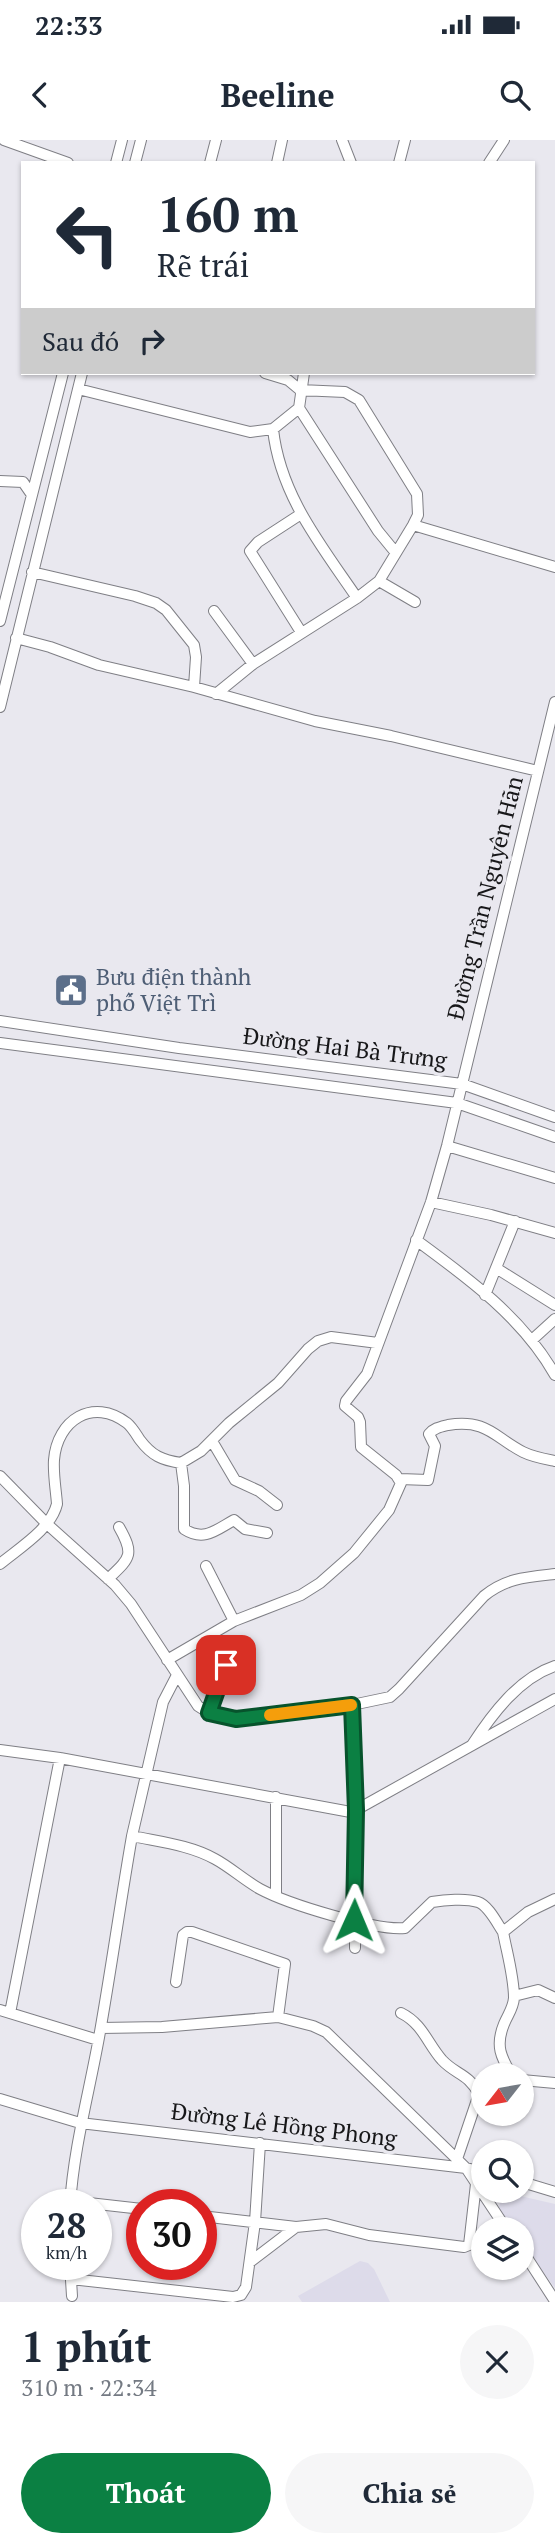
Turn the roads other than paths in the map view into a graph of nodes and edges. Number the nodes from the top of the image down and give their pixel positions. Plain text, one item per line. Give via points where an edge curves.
1 (4, 140) edge
2 (122, 140) edge
3 (141, 140) edge
4 (216, 140) edge
5 (282, 140) edge
6 (342, 140) edge
7 (405, 140) edge
8 (504, 140) edge
9 (62, 161) edge
10 (117, 161) edge
11 (136, 161) edge
12 (211, 161) edge
13 (277, 161) edge
14 (350, 161) edge
15 (400, 161) edge
16 (490, 161) edge
17 (62, 375) edge
18 (81, 375) edge
19 (272, 375) edge
20 (304, 375) edge
21 (78, 388) junction
22 (300, 390) junction
23 (299, 408) junction
24 (273, 429) junction
25 (0, 481) edge
26 (32, 495) junction
27 (301, 514) junction
28 (413, 525) junction
29 (396, 553) junction
30 (555, 567) edge
31 (32, 572) junction
32 (379, 581) junction
33 (357, 598) junction
34 (415, 602) dead end
35 (214, 611) dead end
36 (0, 621) edge
37 (301, 632) junction
38 (16, 638) junction
39 (253, 664) junction
40 (194, 687) junction
41 (216, 694) junction
42 (555, 702) edge
43 (0, 707) edge
44 (538, 771) junction
45 (0, 1021) edge
46 (0, 1042) edge
47 (462, 1084) junction
48 (457, 1103) junction
49 (555, 1117) edge
50 (555, 1137) edge
51 (447, 1146) junction
52 (555, 1178) edge
53 (431, 1202) junction
54 (515, 1221) junction
55 (555, 1233) edge
56 (416, 1240) junction
57 (496, 1268) junction
58 (485, 1295) junction
59 (555, 1305) edge
60 (555, 1319) edge
61 (533, 1339) junction
62 (378, 1343) junction
63 (555, 1375) edge
64 (212, 1441) junction
65 (555, 1461) edge
66 (181, 1463) junction
67 (0, 1476) edge
68 (400, 1479) junction
69 (278, 1505) dead end
70 (47, 1524) junction
71 (119, 1527) dead end
72 (267, 1533) dead end
73 (0, 1564) edge
74 (206, 1566) dead end
75 (555, 1574) edge
76 (108, 1579) junction
77 (234, 1621) junction
78 (167, 1660) junction
79 (244, 1665) dead end
80 (555, 1666) edge
81 (177, 1675) junction
82 (555, 1699) edge
83 (352, 1705) junction
84 (209, 1713) junction
85 (471, 1746) junction
86 (0, 1750) edge
87 (60, 1758) junction
88 (146, 1774) junction
89 (276, 1797) junction
90 (356, 1811) junction
91 (132, 1836) junction
92 (276, 1896) junction
93 (555, 1899) edge
94 (354, 1920) junction
95 (503, 1932) junction
96 (355, 1948) dead end
97 (176, 1982) dead end
98 (514, 1996) junction
99 (555, 1998) edge
100 (5, 2012) edge
101 (401, 2013) dead end
102 (278, 2017) junction
103 (101, 2028) junction
104 (98, 2040) junction
105 (504, 2063) edge
106 (471, 2080) edge
107 (534, 2081) edge
108 (555, 2083) edge
109 (0, 2099) edge
110 (471, 2120) edge
111 (80, 2123) junction
112 (261, 2143) junction
113 (457, 2159) junction
114 (466, 2168) junction
115 (471, 2169) edge
116 (471, 2175) edge
117 (534, 2186) edge
118 (72, 2189) edge
119 (555, 2192) edge
120 (474, 2203) edge
121 (217, 2218) edge
122 (255, 2222) junction
123 (296, 2227) junction
124 (250, 2262) junction
125 (534, 2269) edge
126 (71, 2280) edge
127 (80, 2280) edge
128 (72, 2296) dead end
129 (555, 2301) edge

1 - 9 street
2 - 10 street
3 - 11 street
4 - 12 street
5 - 13 street
6 - 14 street
7 - 15 street
8 - 16 street
17 - 26 street
18 - 21 street
19 - 22 street
20 - 22 street
21 - 24 street via 250,432
21 - 31 street
22 - 23 street
22 - 28 street via 345,392 365,405 417,494 418,515
23 - 24 street
23 - 29 street
24 - 27 street via 282,473
25 - 26 street via 23,482
26 - 36 street
27 - 33 street
27 - 37 street via 250,551
28 - 29 street
28 - 30 street
29 - 32 street
31 - 38 street
31 - 40 street via 135,596 166,610 194,645
32 - 33 street
32 - 34 street
33 - 37 street
35 - 39 street
37 - 39 street
38 - 40 street via 99,665
38 - 43 street
39 - 41 street
40 - 41 street
41 - 44 street
42 - 44 street, Đường Trần Nguyên Hãn
44 - 47 street, Đường Trần Nguyên Hãn
45 - 47 street, Đường Hai Bà Trưng
46 - 48 street, Đường Hai Bà Trưng
47 - 48 street, Đường Trần Nguyên Hãn
47 - 49 street, Đường Hai Bà Trưng
48 - 50 street, Đường Hai Bà Trưng
48 - 51 street, Đường Trần Nguyên Hãn
51 - 52 street
51 - 53 street, Đường Trần Nguyên Hãn
53 - 54 street
53 - 56 street, Đường Trần Nguyên Hãn
54 - 55 street
54 - 57 street
56 - 58 street
56 - 62 street, Đường Trần Nguyên Hãn
57 - 58 street
57 - 59 street
58 - 61 street
60 - 61 street
61 - 63 street
62 - 64 street via 331,1337 318,1341 278,1384
62 - 68 street, Đường Trần Nguyên Hãn via 366,1374 345,1406 360,1422 361,1447
64 - 66 street
64 - 69 street via 235,1480
65 - 68 street via 523,1452 486,1427 451,1425 429,1434 436,1446 428,1480
66 - 70 street via 149,1452 129,1425 113,1414 91,1411 72,1419 54,1459 57,1504
66 - 72 street via 184,1529 210,1535 234,1521
67 - 70 street
68 - 77 street via 390,1510 354,1553 320,1583
70 - 73 street
70 - 76 street
71 - 76 street via 130,1553
74 - 77 street
75 - 83 street via 499,1584 400,1689 390,1697
76 - 78 street via 131,1604
77 - 78 street
78 - 81 street
79 - 84 street via 234,1657 226,1665
80 - 85 street via 534,1676 499,1708
81 - 84 street via 198,1706
81 - 88 street via 163,1702
82 - 85 street
83 - 84 street via 236,1719
83 - 90 street
85 - 90 street
86 - 87 street
87 - 88 street
87 - 100 street
88 - 89 street
88 - 91 street
89 - 90 street
89 - 92 street
90 - 94 street
91 - 92 street via 217,1859 239,1877
91 - 103 street
92 - 94 street
93 - 95 street
94 - 95 street via 405,1928 432,1902 471,1901 484,1906
94 - 96 street
95 - 98 street
97 - 102 street via 183,1935 192,1932 285,1964
98 - 99 street via 538,1990
98 - 105 street via 499,2048
100 - 104 street
101 - 106 street via 421,2028 443,2062
102 - 103 street
102 - 113 street via 326,2032
103 - 104 street
104 - 111 street
107 - 108 street
109 - 111 street, Đường Lê Hồng Phong
110 - 113 street
111 - 112 street, Đường Lê Hồng Phong
111 - 118 street
112 - 114 street, Đường Lê Hồng Phong
112 - 122 street
113 - 114 street
114 - 115 street, Đường Lê Hồng Phong
114 - 116 street
117 - 119 street
120 - 123 street via 469,2245 464,2247 369,2235 326,2224
121 - 122 street
122 - 123 street
122 - 124 street
123 - 124 street
124 - 127 street via 246,2287 233,2297
125 - 129 street
126 - 128 street

